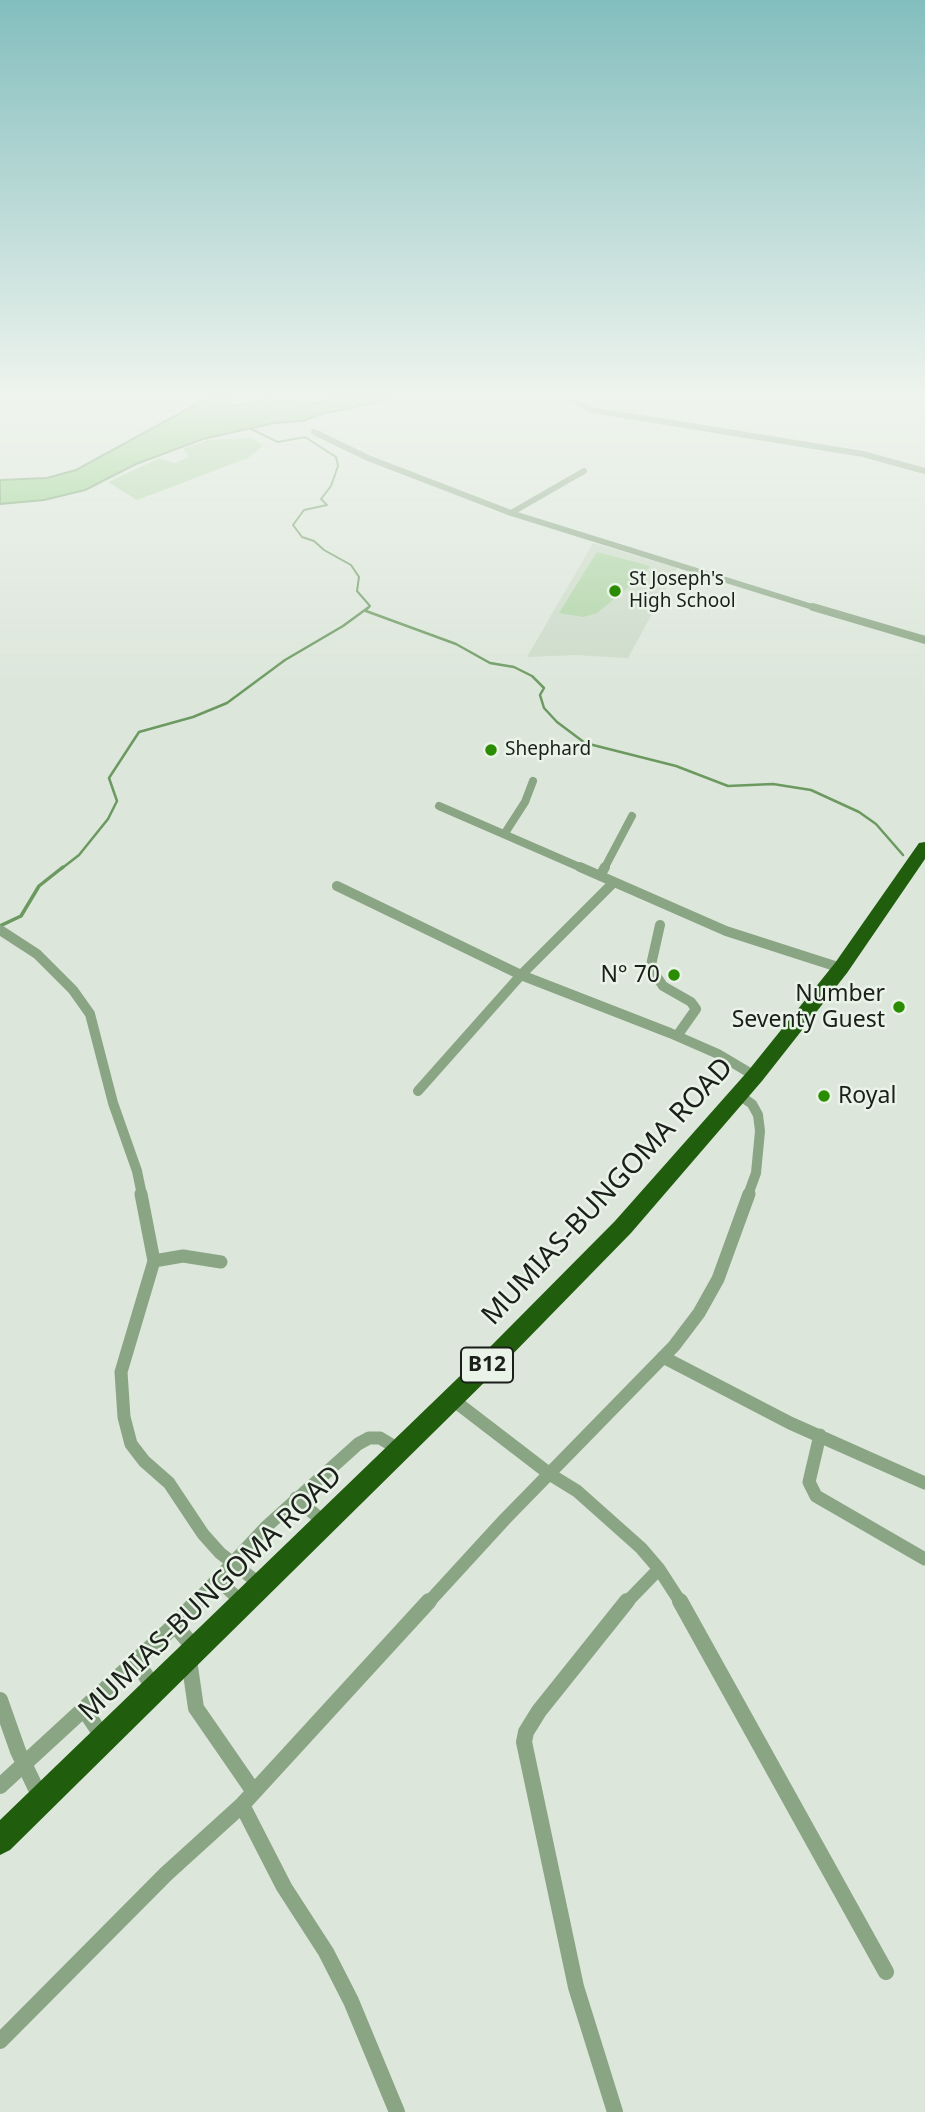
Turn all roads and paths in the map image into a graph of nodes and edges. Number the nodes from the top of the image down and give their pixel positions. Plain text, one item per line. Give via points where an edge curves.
1 (470, 498) edge
2 (538, 498) edge
3 (511, 513) junction
4 (925, 640) edge
5 (533, 782) dead end
6 (439, 806) dead end
7 (632, 816) dead end
8 (505, 833) junction
9 (925, 848) edge
10 (600, 876) junction
11 (614, 881) junction
12 (337, 886) dead end
13 (660, 925) dead end
14 (0, 930) edge
15 (841, 968) junction
16 (521, 975) junction
17 (677, 1036) junction
18 (755, 1076) junction
19 (418, 1091) dead end
20 (739, 1095) junction
21 (154, 1261) junction
22 (221, 1262) dead end
23 (663, 1357) junction
24 (452, 1399) junction
25 (820, 1435) junction
26 (400, 1450) junction
27 (551, 1475) junction
28 (925, 1483) edge
29 (296, 1499) junction
30 (326, 1524) junction
31 (925, 1559) edge
32 (233, 1564) junction
33 (659, 1569) junction
34 (218, 1580) junction
35 (263, 1586) junction
36 (244, 1604) junction
37 (175, 1625) junction
38 (193, 1654) junction
39 (136, 1661) junction
40 (156, 1690) junction
41 (0, 1700) edge
42 (84, 1709) junction
43 (104, 1739) junction
44 (24, 1763) junction
45 (0, 1786) edge
46 (254, 1792) junction
47 (42, 1800) junction
48 (242, 1805) junction
49 (0, 1840) edge
50 (886, 1972) dead end
51 (0, 2041) edge
52 (397, 2112) edge
53 (615, 2112) edge

1 - 3 street
2 - 3 street
3 - 4 street
5 - 8 street
6 - 8 street
7 - 10 street
8 - 10 street
9 - 15 highway, MUMIAS-BUNGOMA ROAD / B12
10 - 11 street
11 - 15 street via 726,931
11 - 16 street
12 - 16 street
13 - 17 street via 653,971 668,990 696,1009
14 - 21 street via 37,954 90,1014 137,1171
15 - 18 highway, MUMIAS-BUNGOMA ROAD / B12
16 - 17 street
16 - 19 street
17 - 18 street
18 - 20 highway, MUMIAS-BUNGOMA ROAD / B12
20 - 23 street via 758,1115 756,1173 718,1279 699,1313
20 - 24 highway, MUMIAS-BUNGOMA ROAD / B12 via 623,1227
21 - 22 street via 183,1256
21 - 32 street via 121,1372 127,1433 136,1453 169,1483 203,1534
23 - 25 street
23 - 27 street
24 - 26 highway, MUMIAS-BUNGOMA ROAD / B12
24 - 27 street
25 - 28 street
25 - 31 street via 809,1482 813,1492
26 - 29 street via 380,1438 369,1438
26 - 30 highway, MUMIAS-BUNGOMA ROAD / B12
27 - 33 street via 597,1508
27 - 46 street
29 - 30 street
29 - 32 street
30 - 35 highway, MUMIAS-BUNGOMA ROAD / B12
32 - 34 street
32 - 35 street
33 - 50 street via 691,1618
33 - 53 street via 573,1665 539,1711 524,1742 576,1987
34 - 36 street
34 - 37 street
35 - 36 highway, MUMIAS-BUNGOMA ROAD / B12
36 - 38 highway, MUMIAS-BUNGOMA ROAD / B12
37 - 38 street
37 - 39 street
38 - 40 highway, MUMIAS-BUNGOMA ROAD / B12
38 - 46 street via 196,1708
39 - 40 street
39 - 42 street
40 - 43 highway, MUMIAS-BUNGOMA ROAD / B12
41 - 44 street
42 - 43 street
42 - 44 street
43 - 47 highway, MUMIAS-BUNGOMA ROAD / B12
44 - 45 street
44 - 47 street
46 - 48 street
47 - 49 highway, MUMIAS-BUNGOMA ROAD / B12
48 - 51 street via 166,1874
48 - 52 street via 284,1887 327,1952

